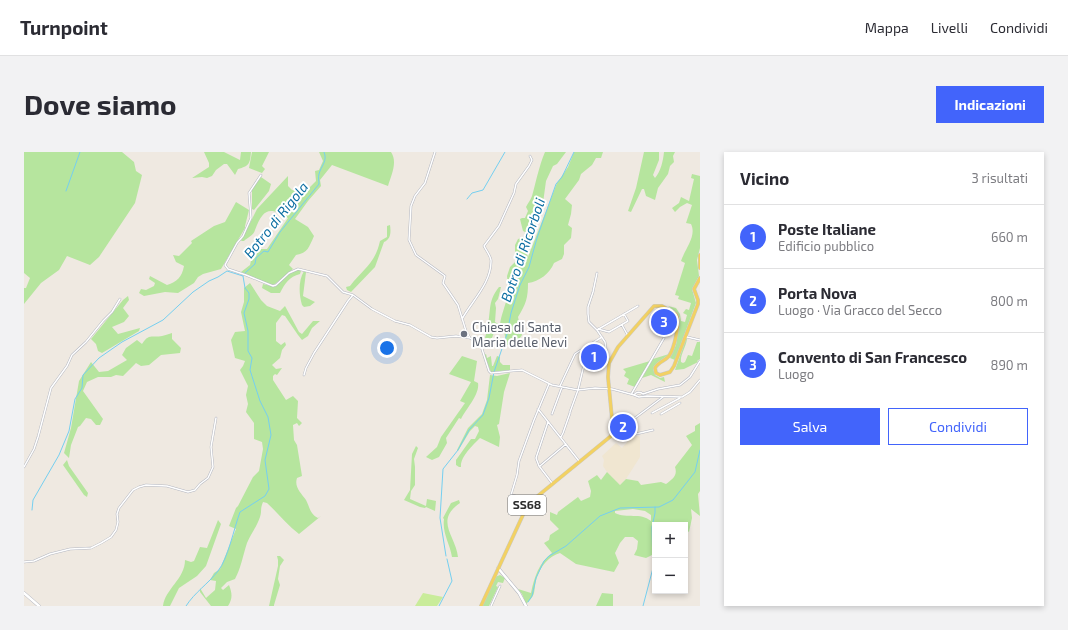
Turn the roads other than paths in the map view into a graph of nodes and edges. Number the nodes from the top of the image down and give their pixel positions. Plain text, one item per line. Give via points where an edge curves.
1 (434, 152) edge
2 (530, 156) dead end
3 (261, 175) dead end
4 (700, 255) edge
5 (700, 268) edge
6 (597, 273) dead end
7 (700, 278) edge
8 (353, 295) junction
9 (120, 299) dead end
10 (638, 306) dead end
11 (624, 314) junction
12 (462, 319) junction
13 (622, 325) junction
14 (598, 329) junction
15 (686, 332) junction
16 (628, 336) junction
17 (602, 337) junction
18 (684, 337) junction
19 (690, 337) junction
20 (470, 338) junction
21 (664, 338) dead end
22 (700, 340) edge
23 (587, 352) junction
24 (607, 357) junction
25 (700, 361) edge
26 (609, 365) junction
27 (304, 375) dead end
28 (700, 380) edge
29 (549, 384) junction
30 (560, 386) junction
31 (562, 387) junction
32 (609, 388) junction
33 (578, 390) junction
34 (633, 394) junction
35 (644, 395) junction
36 (663, 397) junction
37 (680, 398) junction
38 (672, 402) junction
39 (680, 403) dead end
40 (674, 406) junction
41 (538, 409) junction
42 (652, 413) dead end
43 (552, 414) dead end
44 (661, 414) dead end
45 (216, 418) dead end
46 (548, 422) junction
47 (653, 430) dead end
48 (615, 432) junction
49 (560, 437) junction
50 (566, 444) junction
51 (580, 462) junction
52 (24, 467) edge
53 (540, 467) junction
54 (553, 484) junction
55 (529, 503) junction
56 (24, 562) edge
57 (498, 568) junction
58 (495, 574) junction
59 (506, 577) junction
60 (500, 586) dead end
61 (24, 593) edge
62 (39, 606) edge
63 (481, 606) edge
64 (491, 606) edge
65 (526, 606) edge

1 - 12 street via 425,183 411,206 409,240 416,255 445,276 443,283 458,305
2 - 12 street via 532,160 516,184 499,226 484,246 490,256 490,271 484,286
3 - 8 street via 249,193 251,218 225,265 228,270 273,286 298,269 327,276 343,292
4 - 5 main road
6 - 14 street via 588,310 589,322
7 - 15 main road via 694,289 698,303
8 - 20 street via 372,309 431,337
8 - 27 street via 314,353
9 - 52 street via 112,312 72,355 51,388 36,443
10 - 11 street
11 - 13 street via 628,321
11 - 14 street
12 - 20 street
13 - 14 street via 610,332
13 - 16 street
14 - 17 street
15 - 18 main road
15 - 19 street
16 - 18 main road via 656,303 668,307 676,314 678,321 674,345 667,358 656,366 655,370 658,374 664,375 672,370
16 - 26 main road via 615,351
17 - 23 street via 591,344
17 - 24 street via 606,343
18 - 19 street
19 - 22 street
20 - 29 street via 481,346 491,373 521,370
21 - 34 street
23 - 24 street
23 - 30 street via 581,350 575,354
23 - 33 street
24 - 26 street
25 - 35 street via 688,379 680,385 658,389
26 - 32 main road
28 - 37 street via 690,392
29 - 30 street
29 - 41 street
30 - 31 street
31 - 33 street
31 - 43 street
32 - 33 street
32 - 34 street
32 - 48 main road
33 - 49 street
34 - 35 street via 638,392
34 - 35 street via 638,397
35 - 36 street
36 - 37 street
36 - 48 street
37 - 38 street
38 - 40 street
38 - 42 street
39 - 40 street
40 - 44 street
41 - 46 street
41 - 55 street via 510,495 523,498
45 - 56 street via 211,447 213,467 208,478 193,492 167,486 139,487 133,490 119,508 116,530 111,537 91,548 70,548
46 - 49 street
46 - 53 street via 536,455
47 - 48 street via 627,436
48 - 51 main road, SS68
49 - 50 street
50 - 51 street
50 - 53 street
51 - 54 main road, SS68
53 - 54 street
54 - 55 main road, SS68
55 - 57 main road, SS68
57 - 58 main road, SS68
57 - 59 street
58 - 59 street
58 - 63 main road, SS68
59 - 65 street
60 - 64 street
61 - 62 street

